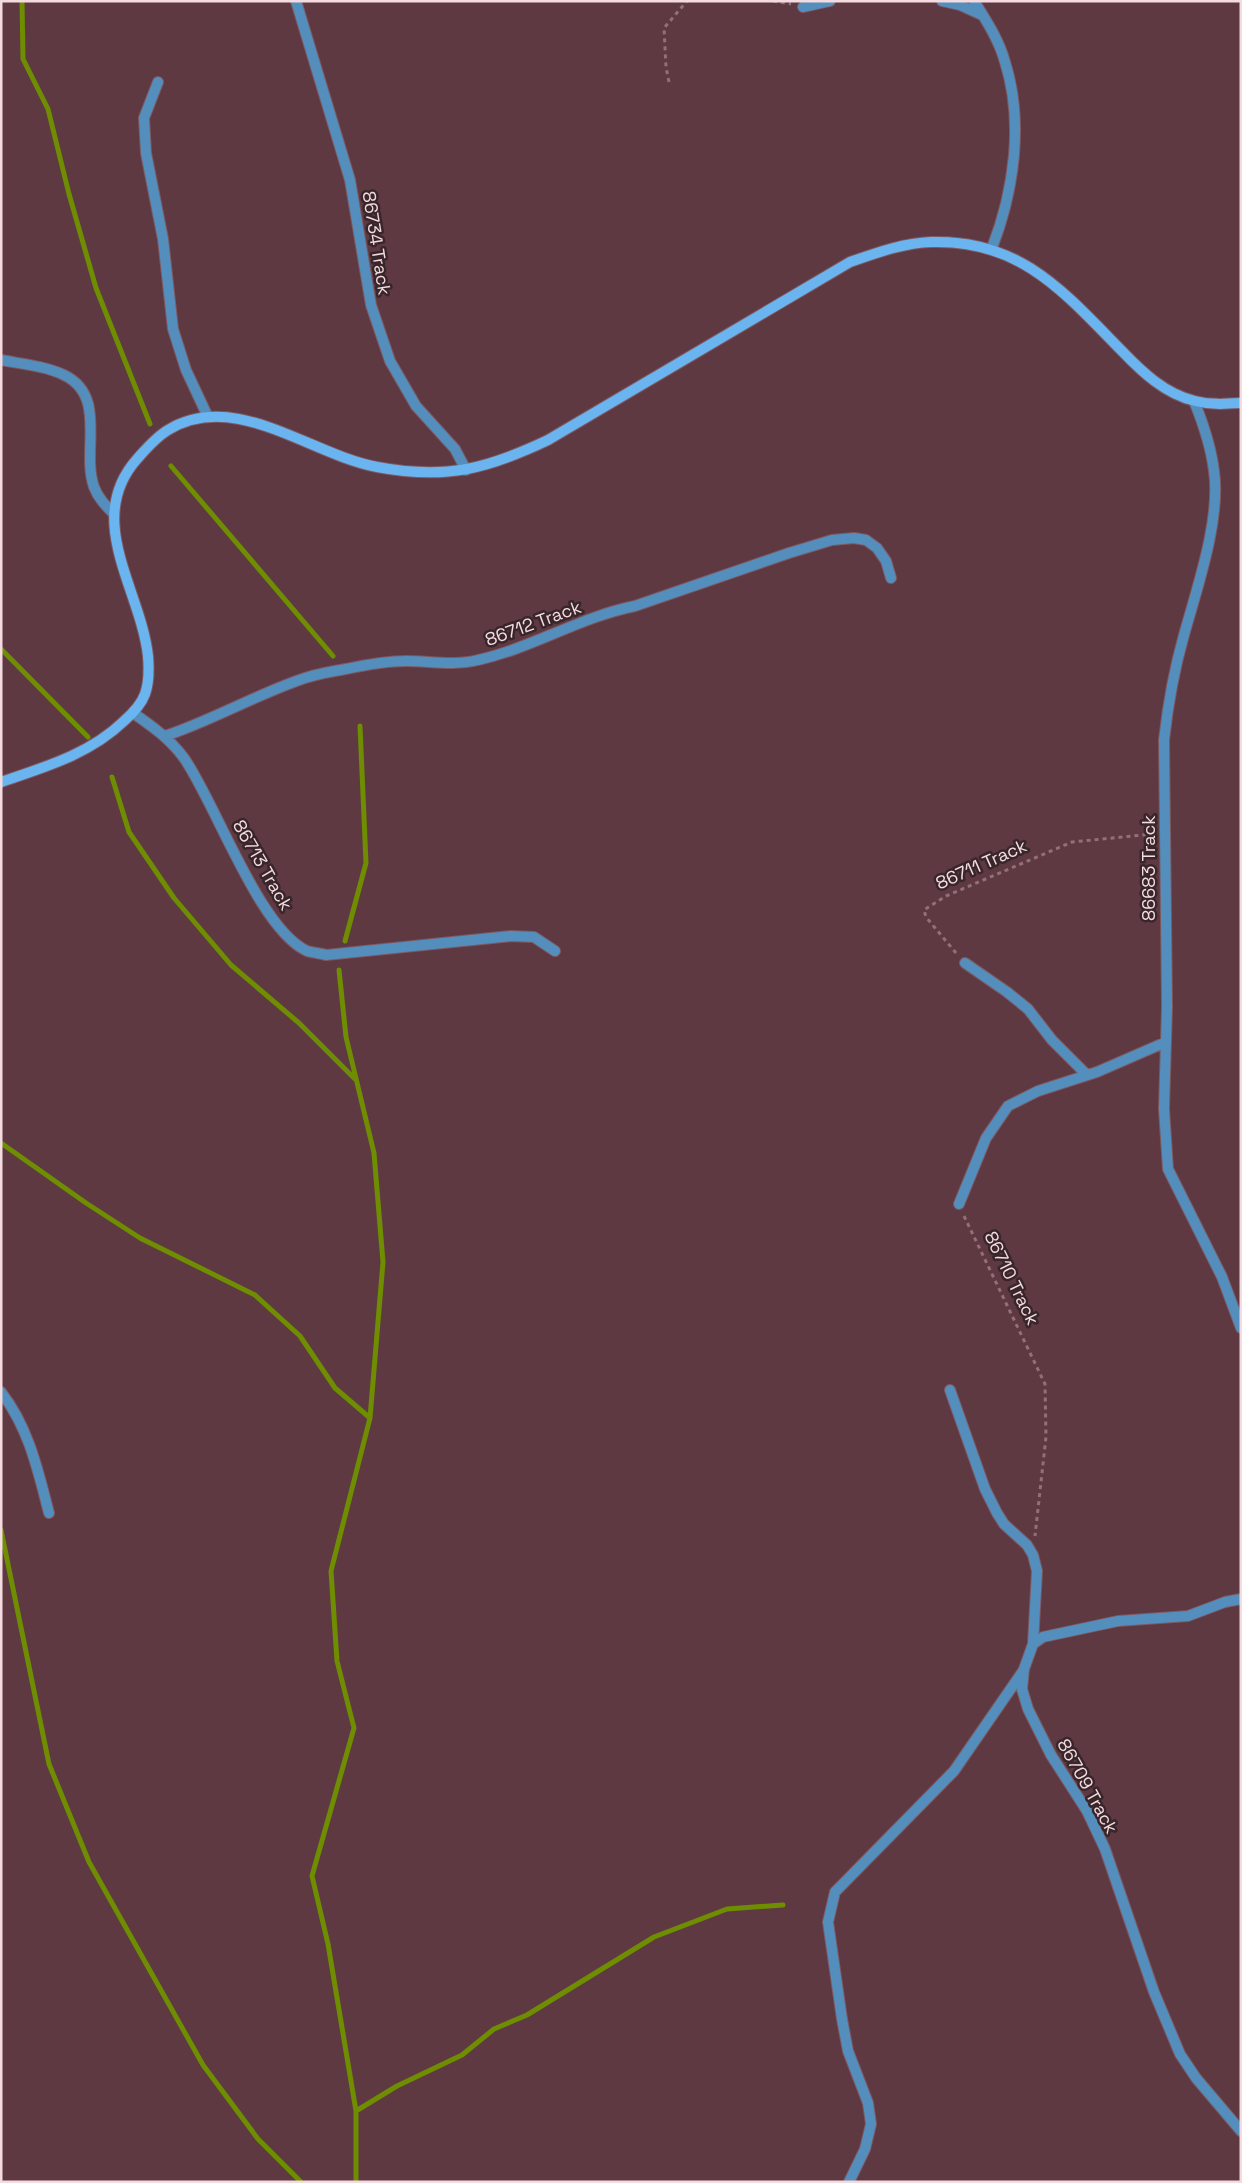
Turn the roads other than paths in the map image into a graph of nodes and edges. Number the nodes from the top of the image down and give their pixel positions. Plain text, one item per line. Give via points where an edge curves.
1 (296, 1) edge
2 (830, 1) edge
3 (942, 1) edge
4 (974, 1) edge
5 (804, 7) dead end
6 (983, 15) junction
7 (158, 82) dead end
8 (992, 248) junction
9 (1, 360) edge
10 (1194, 401) junction
11 (1241, 402) edge
12 (208, 417) junction
13 (466, 470) junction
14 (114, 514) junction
15 (891, 578) dead end
16 (133, 713) junction
17 (165, 736) junction
18 (1, 782) edge
19 (555, 951) dead end
20 (965, 963) road end
21 (1166, 1042) junction
22 (1087, 1075) junction
23 (959, 1204) road end
24 (1241, 1328) edge
25 (950, 1390) dead end
26 (1, 1392) edge
27 (49, 1513) dead end
28 (1241, 1599) edge
29 (1033, 1644) junction
30 (1024, 1669) junction
31 (1241, 2131) edge
32 (849, 2182) edge

1 - 13 street, 86734 Track via 350,180 371,305 390,361 416,406 455,449
2 - 5 street
3 - 6 street
4 - 6 street
6 - 8 street via 1005,61 1013,105 1013,165 1009,194
7 - 12 street via 144,118 146,154 163,239 172,329 186,370
8 - 10 street via 1025,264 1061,289 1143,372 1170,391
8 - 13 street via 931,242 893,248 850,262 548,440 508,459
9 - 14 street via 46,368 80,386 88,398 90,411 90,464 94,486 102,502
10 - 11 street via 1212,404
10 - 21 street, 86683 Track via 1214,471 1215,497 1200,581 1168,702 1164,740
12 - 13 street via 247,420 376,467 438,473
12 - 14 street via 193,419 168,430 146,448 128,468
14 - 16 street via 117,549 144,632 149,668 145,695
15 - 17 street, 86712 Track via 882,555 866,540 832,540 613,611 479,660 461,664 404,661 348,668 307,678
16 - 17 street, 86713 Track
16 - 18 street via 109,736 80,752
17 - 19 street, 86713 Track via 198,780 255,891 293,941 308,951 326,955 511,936 534,937
20 - 22 street via 1028,1009 1052,1040
21 - 22 street
21 - 24 street, 86683 Track via 1164,1109 1168,1169 1222,1277
22 - 23 street via 1038,1091 1008,1106 986,1138
25 - 29 street via 985,1489 997,1513 1033,1555 1037,1579
26 - 27 street via 22,1424
28 - 29 street via 1188,1616 1118,1621 1043,1637
29 - 30 street, 86709 Track
30 - 31 street, 86709 Track via 1022,1689 1028,1709 1051,1755 1087,1811 1105,1849 1180,2054
30 - 32 street via 954,1771 835,1892 828,1922 842,2018 848,2051 868,2103 871,2124

